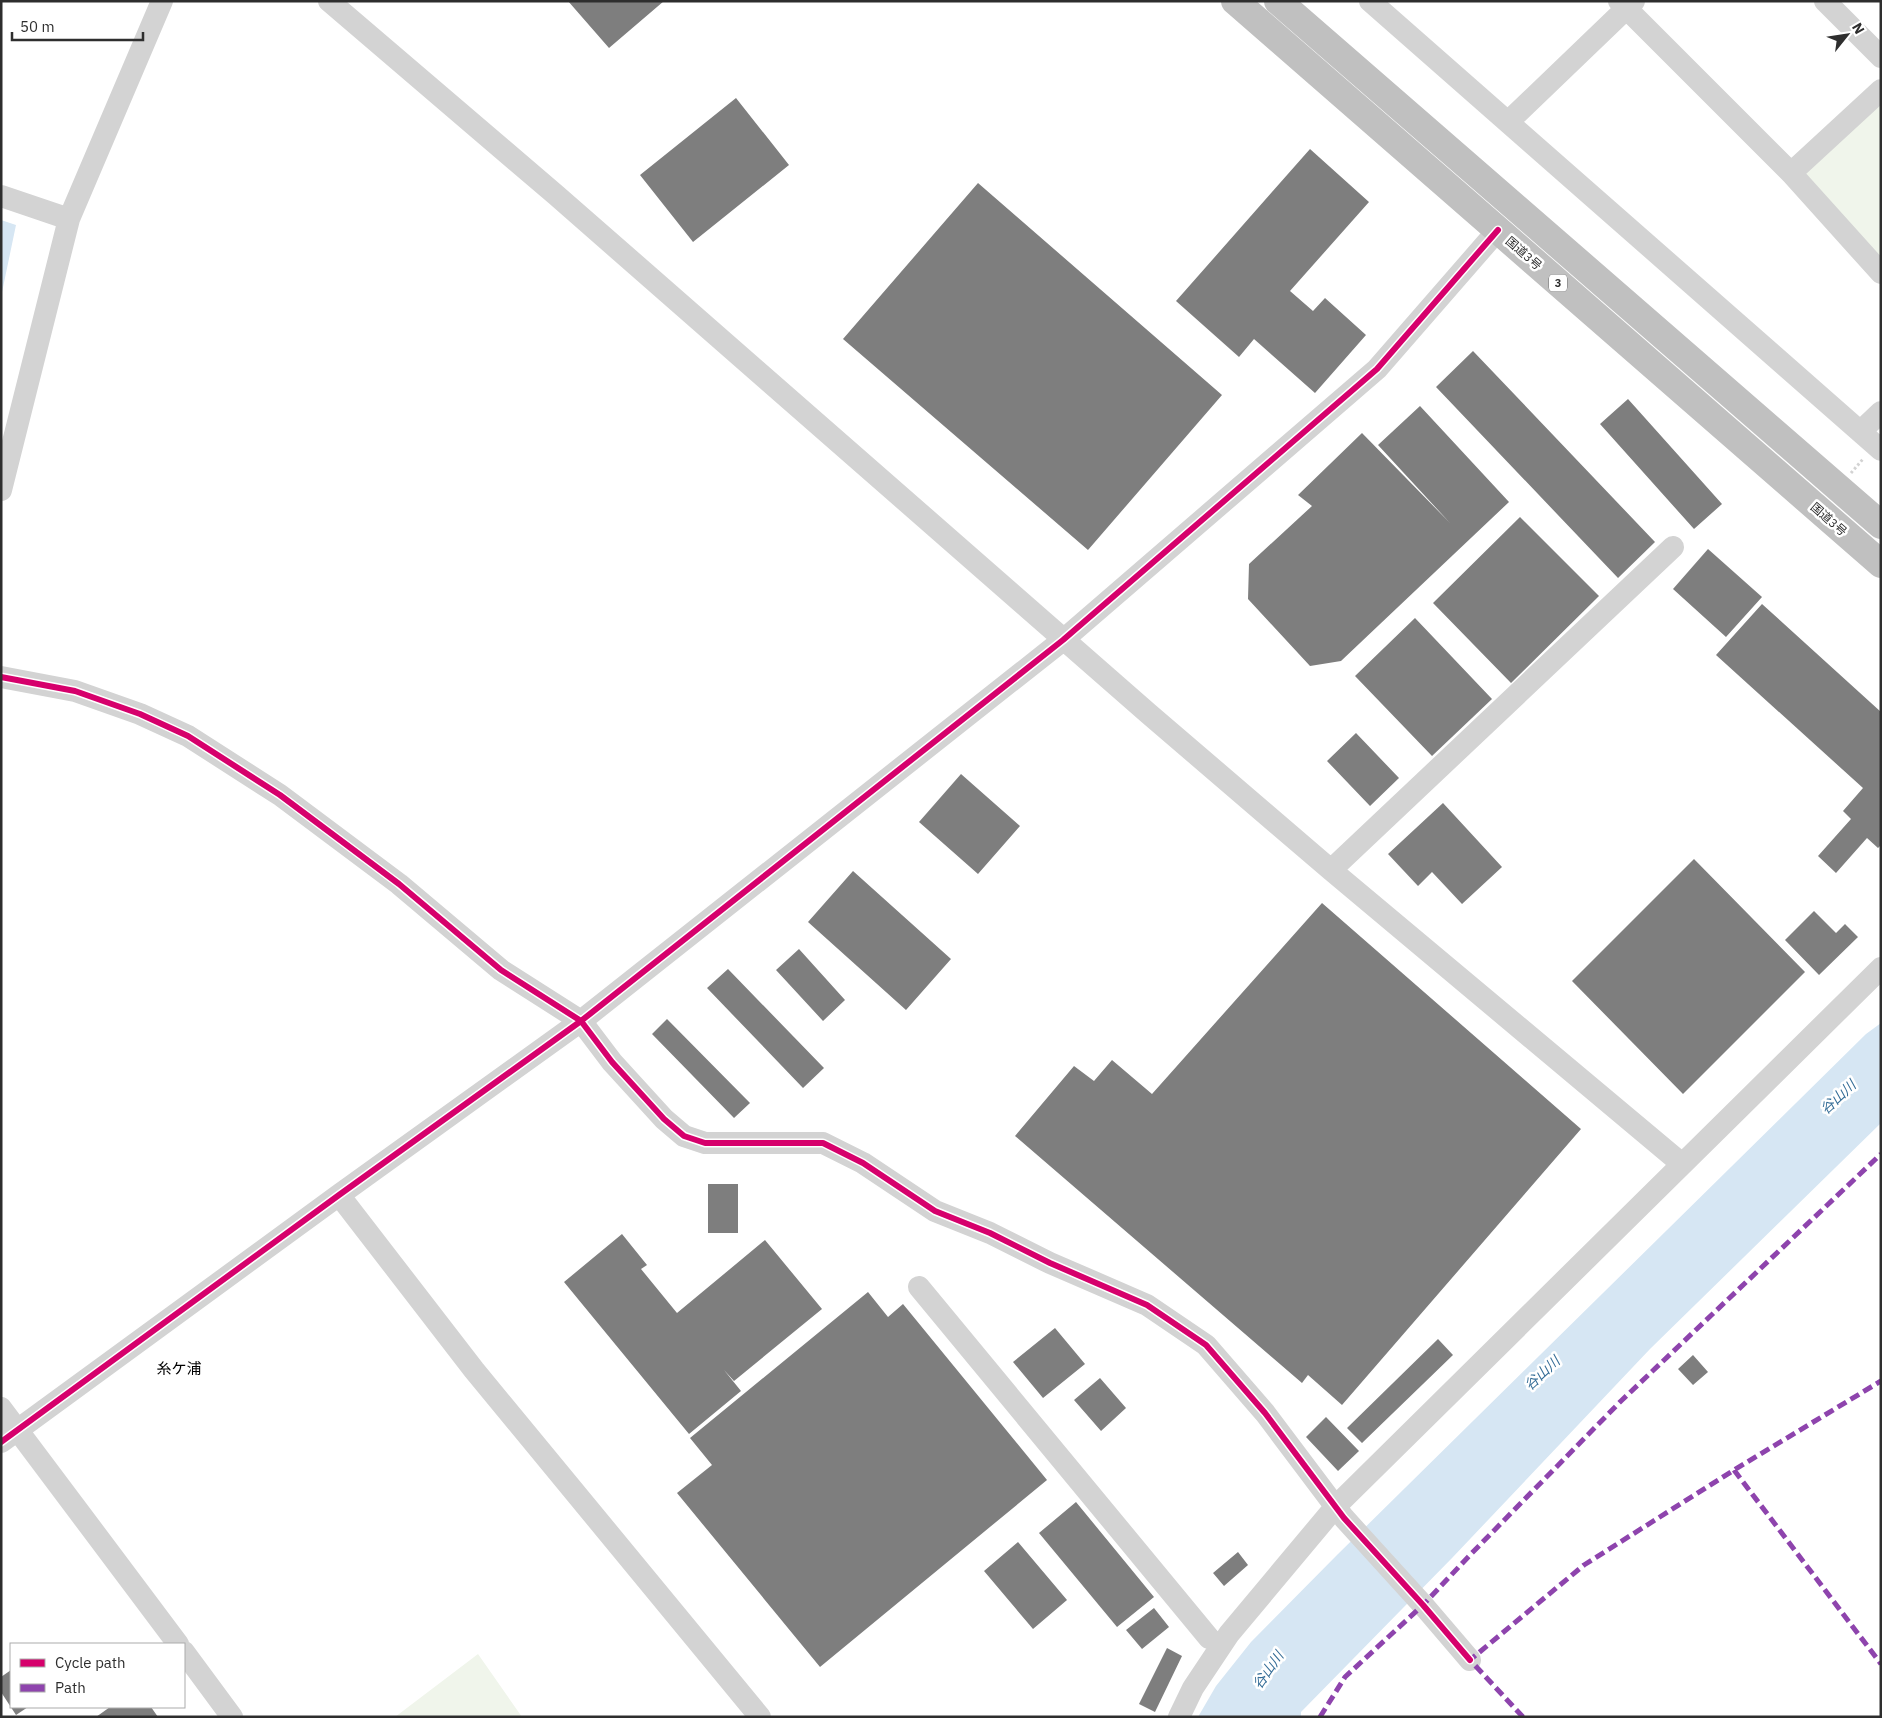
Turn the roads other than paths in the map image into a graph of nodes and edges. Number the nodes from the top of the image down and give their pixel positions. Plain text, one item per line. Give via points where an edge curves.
1 (162, 1) edge
2 (328, 1) edge
3 (1235, 1) edge
4 (1278, 1) edge
5 (1370, 1) edge
6 (1825, 1) edge
7 (1627, 4) edge
8 (1881, 57) edge
9 (1881, 90) edge
10 (1508, 122) junction
11 (1791, 173) junction
12 (1, 196) edge
13 (69, 219) junction
14 (1498, 230) junction
15 (1881, 272) edge
16 (1881, 412) edge
17 (1872, 442) edge
18 (1, 490) edge
19 (1881, 524) edge
20 (1673, 547) dead end
21 (1881, 564) edge
22 (1063, 640) junction
23 (1, 677) edge
24 (1331, 870) junction
25 (1881, 968) edge
26 (582, 1021) junction
27 (1682, 1164) junction
28 (339, 1195) junction
29 (919, 1288) dead end
30 (1, 1408) edge
31 (10, 1436) edge
32 (1340, 1512) junction
33 (1209, 1638) dead end
34 (177, 1643) edge
35 (185, 1653) edge
36 (1470, 1660) dead end
37 (232, 1717) edge
38 (760, 1717) edge
39 (1179, 1717) edge

1 - 13 street
2 - 22 street via 556,195
3 - 14 highway, 国道3号 / 3
4 - 19 highway, 3
5 - 10 street
6 - 8 street
7 - 10 street
7 - 11 street
9 - 11 street
10 - 17 street
11 - 15 street
12 - 13 street
13 - 18 street
14 - 21 highway, 国道3号 / 3
14 - 22 street via 1377,368
16 - 17 street
20 - 24 street
22 - 24 street
22 - 26 street
23 - 26 street via 75,691 140,714 188,736 280,795 399,884 501,970
24 - 27 street
25 - 27 street
26 - 28 street
26 - 32 street via 612,1062 684,1136 705,1143 823,1143 863,1163 935,1211 1147,1305 1206,1345 1265,1413
27 - 32 street
28 - 31 street
28 - 38 street via 474,1370
29 - 33 street
30 - 31 street
31 - 34 street
32 - 36 street
32 - 39 street via 1228,1634
35 - 37 street

